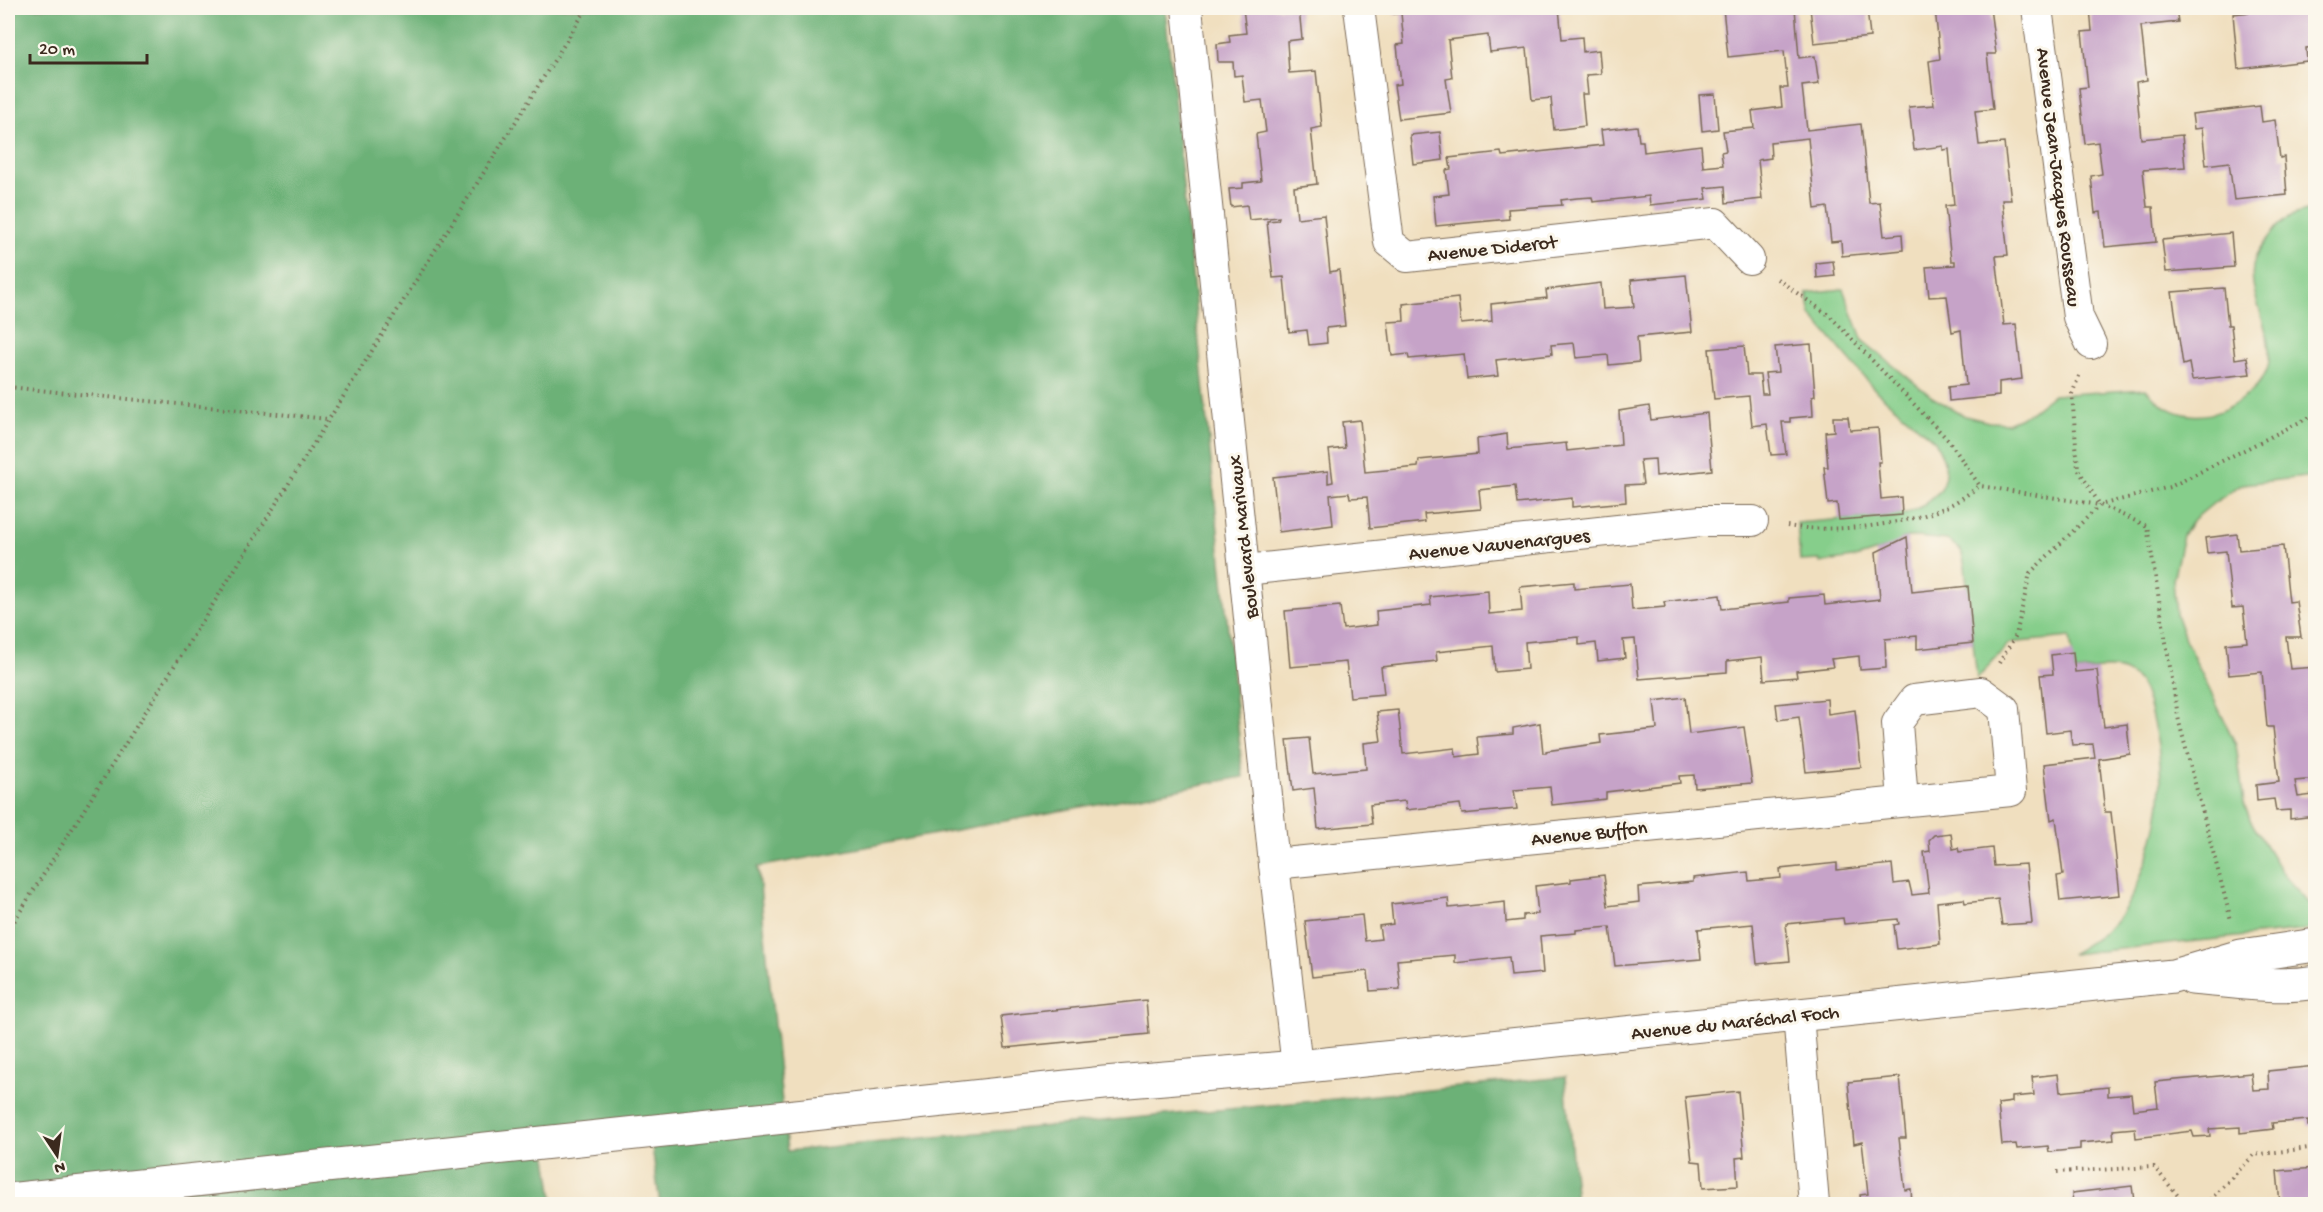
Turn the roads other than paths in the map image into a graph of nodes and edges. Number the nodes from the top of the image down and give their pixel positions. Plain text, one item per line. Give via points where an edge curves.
1 (1187, 8) edge
2 (1359, 8) edge
3 (2037, 8) edge
4 (1749, 259) road end
5 (2091, 344) road end
6 (1753, 521) road end
7 (1245, 570) junction
8 (1904, 801) junction
9 (1274, 864) junction
10 (2316, 945) edge
11 (2173, 976) junction
12 (2316, 982) edge
13 (1798, 1015) junction
14 (1297, 1067) junction
15 (8, 1200) edge
16 (1814, 1204) edge

1 - 7 street, Boulevard Marivaux
2 - 4 street, Avenue Diderot via 1389,242 1407,256 1715,223
3 - 5 street, Avenue Jean-Jacques Rousseau via 2078,317
6 - 7 street, Avenue Vauvenargues via 1701,522
7 - 9 street, Boulevard Marivaux
8 - 8 street, Avenue Buffon via 2011,790 2004,709 1981,692 1914,700 1897,723
8 - 9 street, Avenue Buffon
9 - 14 street, Boulevard Marivaux
10 - 11 main road, Avenue du Maréchal Foch via 2241,957
11 - 12 main road, Avenue du Maréchal Foch via 2250,983
11 - 13 main road, Avenue du Maréchal Foch
13 - 14 main road, Avenue du Maréchal Foch
13 - 16 street
14 - 15 main road, Avenue du Maréchal Foch via 1104,1083

